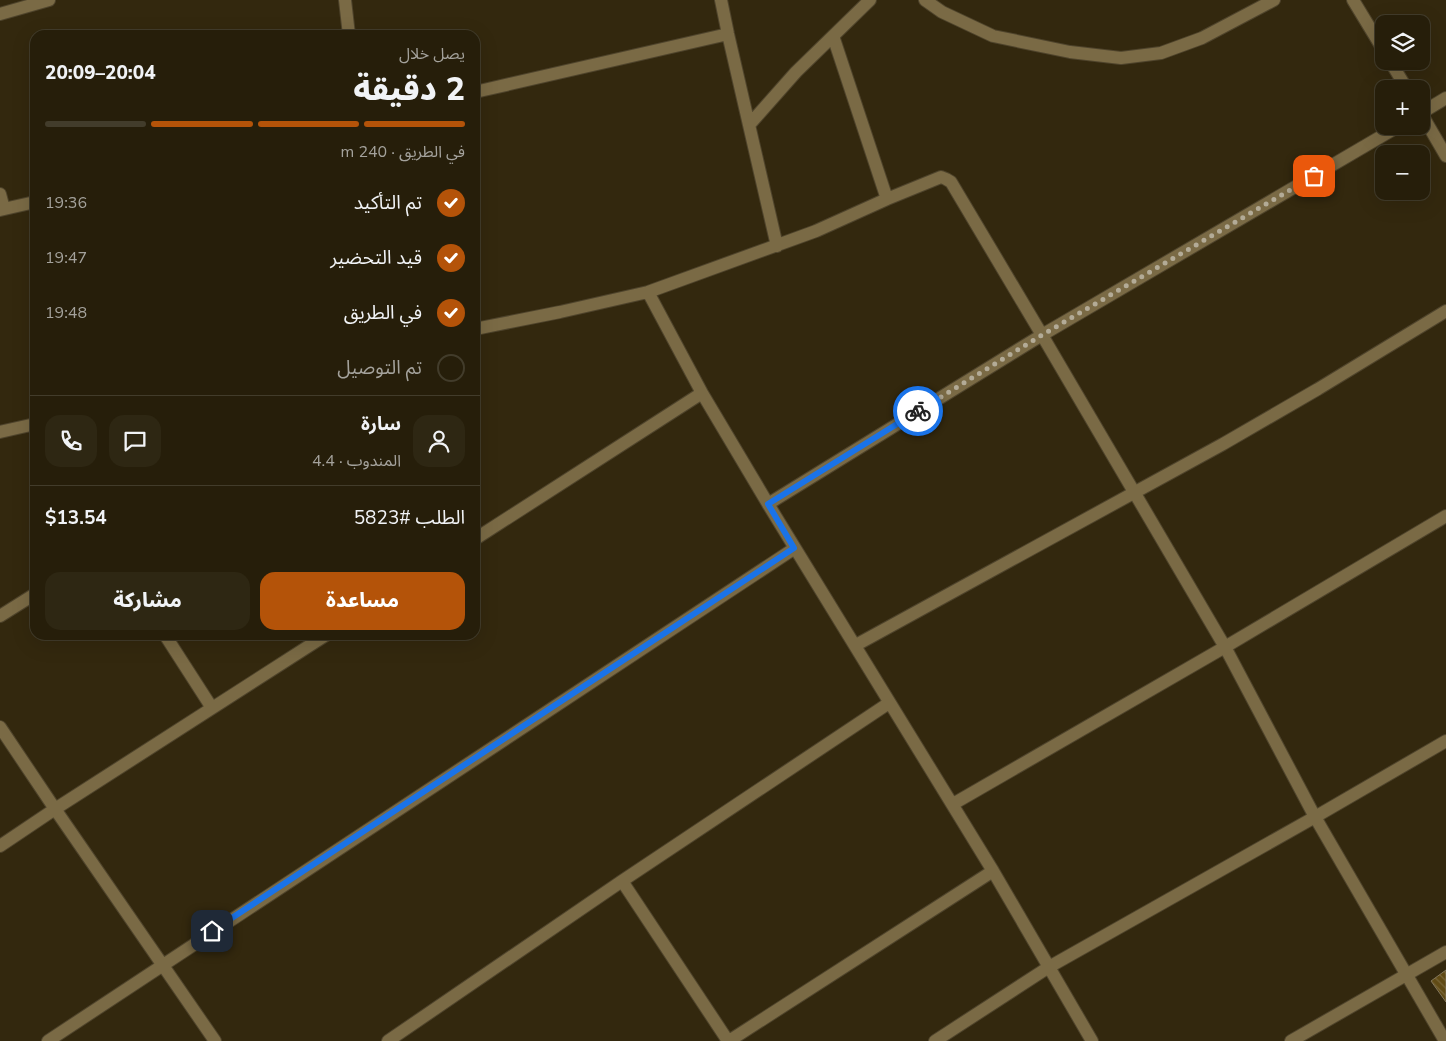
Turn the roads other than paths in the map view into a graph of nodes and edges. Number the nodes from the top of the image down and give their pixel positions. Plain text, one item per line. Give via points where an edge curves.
1 (48, 0) edge
2 (344, 0) edge
3 (721, 0) edge
4 (870, 0) edge
5 (926, 0) edge
6 (1274, 0) edge
7 (1353, 0) edge
8 (0, 14) edge
9 (348, 30) edge
10 (728, 34) junction
11 (1375, 35) edge
12 (833, 36) junction
13 (480, 91) edge
14 (1446, 98) edge
15 (1430, 108) edge
16 (749, 125) junction
17 (1430, 128) edge
18 (1384, 135) edge
19 (1446, 156) edge
20 (0, 194) edge
21 (887, 199) junction
22 (30, 203) edge
23 (2, 210) edge
24 (777, 246) junction
25 (648, 292) junction
26 (1446, 311) edge
27 (480, 328) edge
28 (1042, 335) junction
29 (702, 393) junction
30 (30, 426) edge
31 (0, 432) edge
32 (1134, 493) junction
33 (768, 504) junction
34 (1446, 516) edge
35 (480, 536) edge
36 (794, 548) junction
37 (30, 597) edge
38 (0, 616) edge
39 (168, 640) edge
40 (318, 640) edge
41 (856, 645) junction
42 (1224, 647) junction
43 (889, 703) junction
44 (212, 708) junction
45 (0, 727) edge
46 (1446, 741) edge
47 (953, 804) junction
48 (55, 809) junction
49 (1315, 817) junction
50 (0, 846) edge
51 (993, 871) junction
52 (622, 881) junction
53 (1446, 952) edge
54 (162, 964) junction
55 (1049, 967) junction
56 (1407, 974) junction
57 (48, 1041) edge
58 (215, 1041) edge
59 (388, 1041) edge
60 (728, 1041) edge
61 (935, 1041) edge
62 (1092, 1041) edge
63 (1290, 1041) edge
64 (1445, 1041) edge

1 - 8 street
2 - 9 street
3 - 10 street
4 - 12 street
5 - 6 street via 942,12 993,36 1070,52 1121,58 1161,53 1202,38
7 - 11 street
10 - 13 street
10 - 16 street
12 - 16 street
12 - 21 street
14 - 15 street
16 - 24 street
17 - 19 street
18 - 28 street
20 - 23 street
21 - 24 street
21 - 28 street via 940,177 950,182
22 - 23 street
24 - 25 street
25 - 27 street
25 - 29 street
26 - 32 street via 1295,402
28 - 32 street
28 - 33 street
29 - 33 street
29 - 35 street
30 - 31 street
32 - 41 street
32 - 42 street
33 - 36 street
34 - 42 street
36 - 41 street
36 - 54 street
37 - 38 street
39 - 44 street
40 - 44 street
41 - 43 street
42 - 47 street
42 - 49 street
43 - 47 street
43 - 52 street
44 - 48 street
45 - 48 street
46 - 49 street
47 - 51 street
48 - 50 street
48 - 54 street
49 - 55 street
49 - 56 street
51 - 55 street
51 - 60 street
52 - 59 street
52 - 60 street
53 - 56 street
54 - 57 street
54 - 58 street
55 - 61 street
55 - 62 street
56 - 63 street
56 - 64 street

